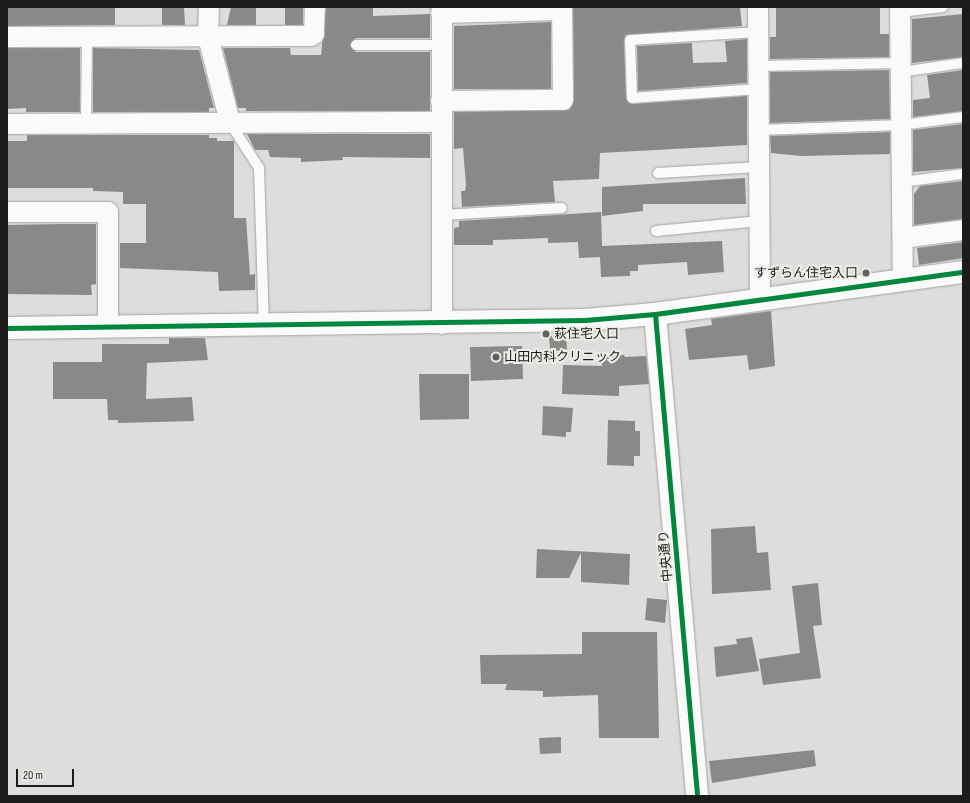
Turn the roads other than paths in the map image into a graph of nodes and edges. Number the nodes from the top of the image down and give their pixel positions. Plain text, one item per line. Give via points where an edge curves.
1 (209, 7) edge
2 (315, 7) edge
3 (758, 7) edge
4 (943, 7) edge
5 (442, 10) edge
6 (900, 10) edge
7 (758, 32) junction
8 (7, 37) edge
9 (87, 37) junction
10 (208, 37) junction
11 (356, 45) dead end
12 (441, 45) junction
13 (963, 63) edge
14 (758, 66) junction
15 (901, 68) junction
16 (759, 89) junction
17 (441, 101) junction
18 (963, 117) edge
19 (86, 122) junction
20 (230, 122) junction
21 (441, 122) junction
22 (7, 124) edge
23 (901, 126) junction
24 (759, 130) junction
25 (759, 168) junction
26 (658, 173) dead end
27 (963, 174) edge
28 (902, 182) junction
29 (562, 208) dead end
30 (7, 212) edge
31 (443, 215) junction
32 (760, 222) junction
33 (963, 230) edge
34 (656, 231) dead end
35 (903, 238) junction
36 (963, 272) edge
37 (904, 280) junction
38 (760, 298) junction
39 (655, 314) junction
40 (264, 324) junction
41 (442, 324) junction
42 (108, 326) junction
43 (7, 328) edge
44 (697, 796) edge

1 - 10 street
2 - 10 street via 314,34 311,36
3 - 7 street
4 - 6 lane
5 - 12 street
5 - 17 street via 562,10 563,100
6 - 15 street
7 - 14 street
7 - 16 lane via 630,40 632,98
8 - 9 street
9 - 10 street
9 - 19 lane
10 - 20 street
11 - 12 lane
12 - 17 street
13 - 15 lane
14 - 15 lane
14 - 16 street
15 - 23 street
16 - 24 street
17 - 21 street
18 - 23 lane
19 - 20 street
19 - 22 street
20 - 21 street
20 - 40 lane via 259,168
21 - 31 street
23 - 24 lane
23 - 28 street
24 - 25 street
25 - 26 lane
25 - 32 street
27 - 28 lane
28 - 35 street
29 - 31 lane
30 - 42 street via 108,212
31 - 41 street
32 - 34 lane
32 - 38 street
33 - 35 street
35 - 37 street
36 - 37 street
37 - 38 street
38 - 39 street
39 - 41 street via 585,320
39 - 44 street, 中央通り
40 - 41 street
40 - 42 street
42 - 43 street

